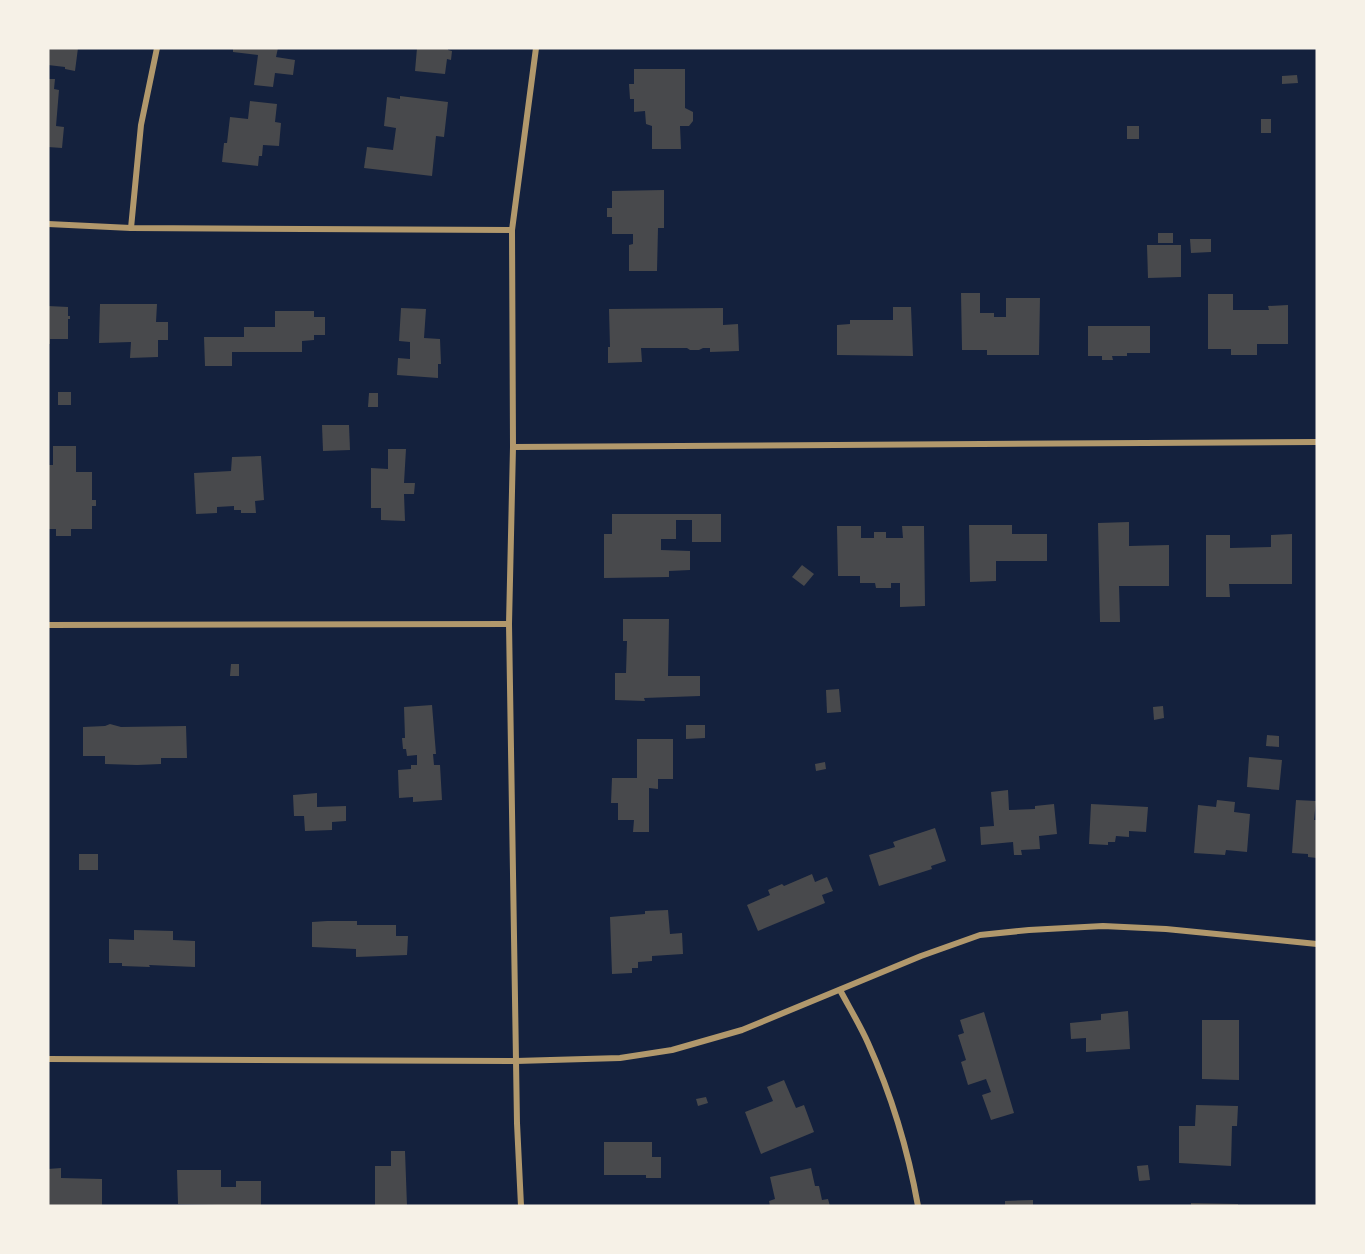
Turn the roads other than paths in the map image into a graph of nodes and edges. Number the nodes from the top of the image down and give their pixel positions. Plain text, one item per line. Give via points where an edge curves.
1 (157, 48) edge
2 (536, 48) edge
3 (48, 224) edge
4 (131, 228) junction
5 (512, 230) junction
6 (1317, 442) edge
7 (513, 447) junction
8 (509, 624) junction
9 (48, 625) edge
10 (1317, 944) edge
11 (840, 990) junction
12 (48, 1059) edge
13 (516, 1061) junction
14 (521, 1206) edge
15 (918, 1206) edge

1 - 4 street via 141,125
2 - 5 street
3 - 4 street
4 - 5 street
5 - 7 street
6 - 7 street
7 - 8 street
8 - 9 street
8 - 13 street
10 - 11 street via 1166,929 1102,926 1029,930 980,935
11 - 13 street via 742,1030 672,1050 620,1058
11 - 15 street via 868,1042 898,1123
12 - 13 street
13 - 14 street

